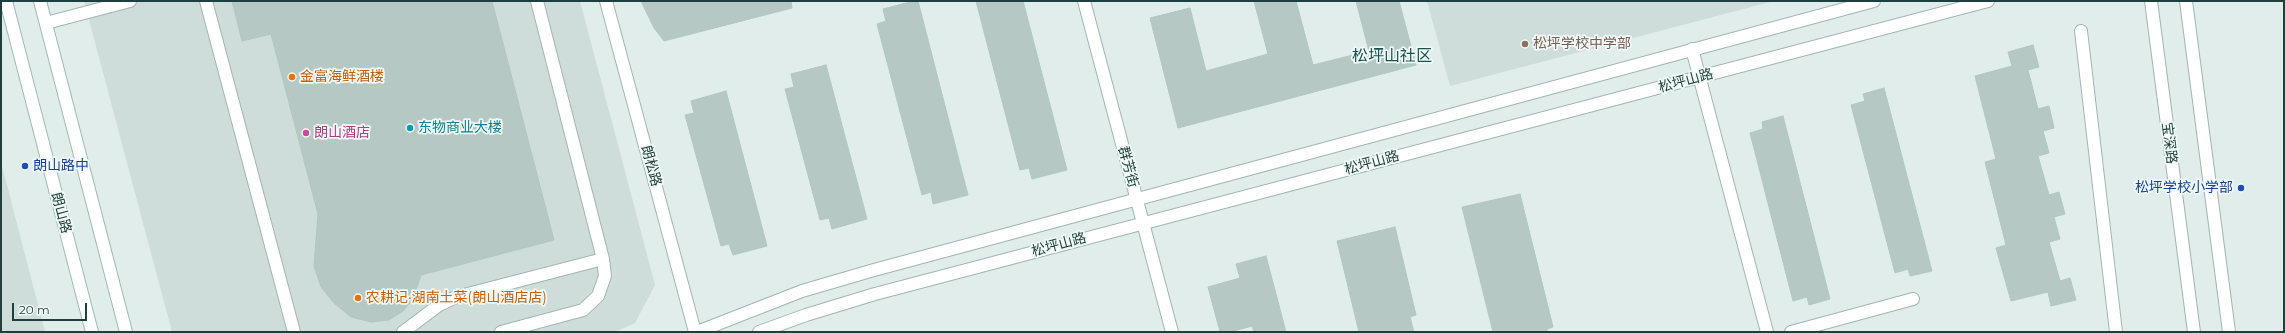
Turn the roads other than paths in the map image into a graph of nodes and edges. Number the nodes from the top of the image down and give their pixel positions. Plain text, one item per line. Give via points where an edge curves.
1 (6, 1) edge
2 (40, 1) edge
3 (130, 1) edge
4 (206, 1) edge
5 (537, 1) edge
6 (606, 1) edge
7 (1084, 1) edge
8 (1874, 1) edge
9 (1988, 1) edge
10 (2151, 1) edge
11 (2186, 1) edge
12 (46, 23) junction
13 (2081, 31) dead end
14 (1692, 49) junction
15 (1700, 77) junction
16 (1136, 199) junction
17 (1143, 223) junction
18 (603, 259) junction
19 (1913, 300) dead end
20 (1822, 328) edge
21 (92, 332) edge
22 (126, 332) edge
23 (294, 332) edge
24 (403, 332) edge
25 (501, 332) edge
26 (696, 332) edge
27 (759, 332) edge
28 (1172, 332) edge
29 (1767, 332) edge
30 (1791, 332) edge
31 (2116, 332) edge
32 (2194, 332) edge
33 (2229, 332) edge

1 - 21 street, 朗山路
2 - 12 street
3 - 12 street
4 - 23 street
5 - 18 street
6 - 26 street, 朗松路
7 - 16 street, 群芳街
8 - 14 street, 松坪山路
9 - 15 street, 松坪山路
10 - 32 street, 宝深路
11 - 33 street
12 - 22 street
13 - 31 street
14 - 15 street
14 - 16 street, 松坪山路
15 - 17 street, 松坪山路
15 - 29 street
16 - 17 street, 群芳街
16 - 26 street, 松坪山路 via 809,289
17 - 27 street, 松坪山路 via 875,294
17 - 28 street, 群芳街
18 - 24 street via 456,297 439,305
18 - 25 street via 602,287 591,304 576,313
19 - 20 street
20 - 30 street

